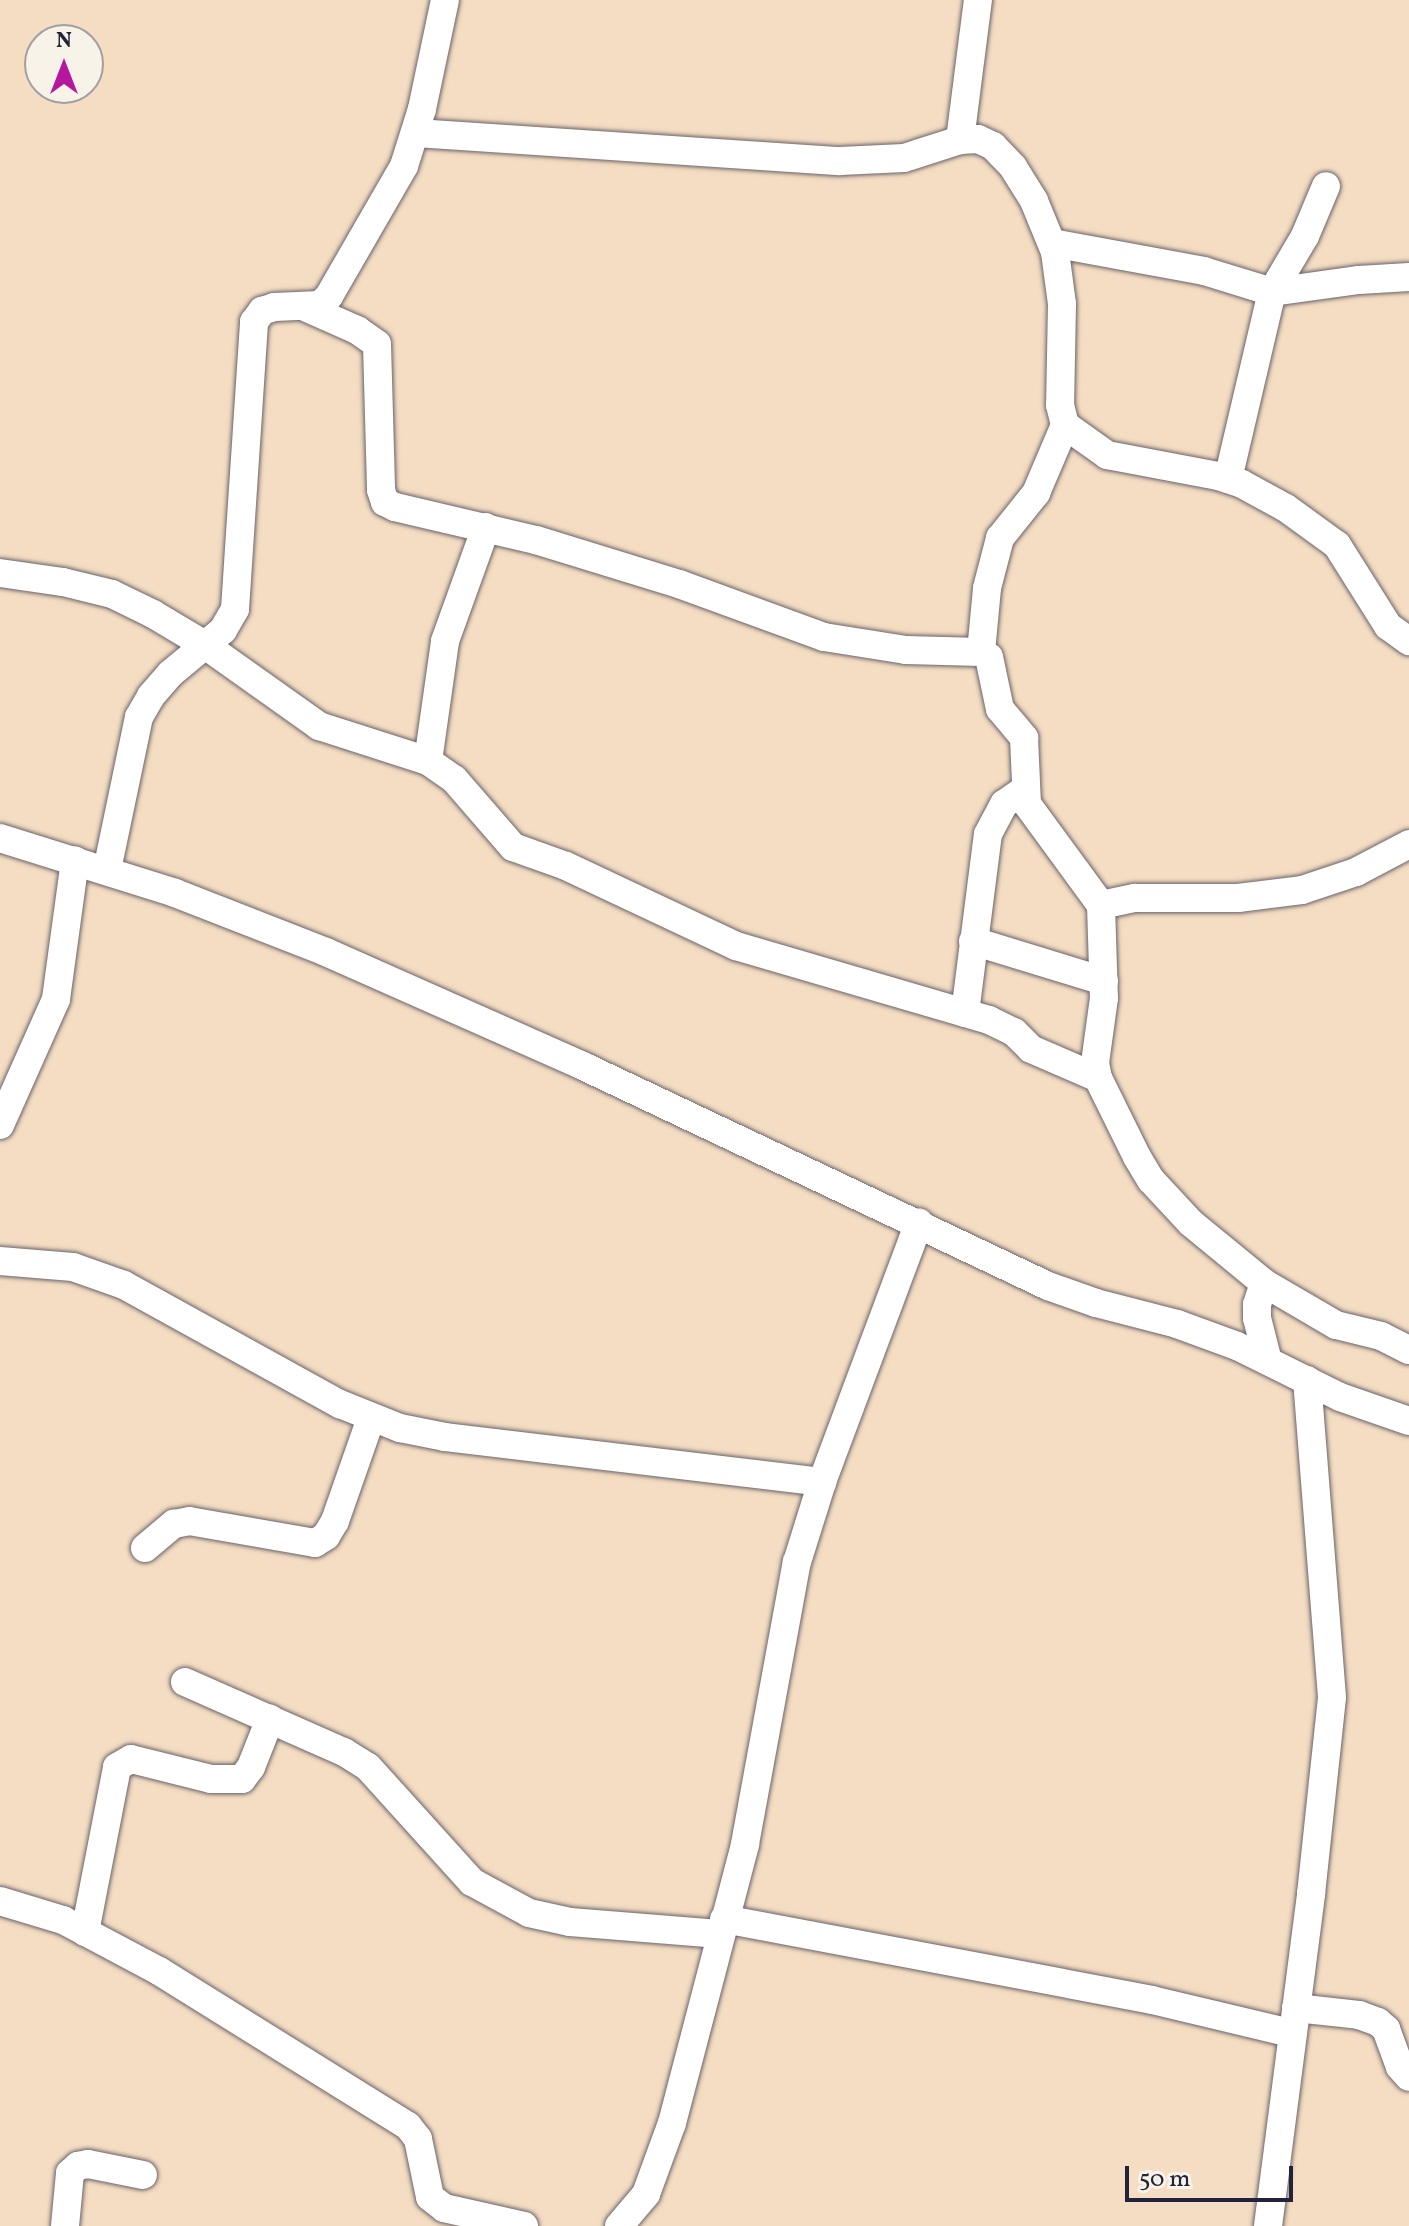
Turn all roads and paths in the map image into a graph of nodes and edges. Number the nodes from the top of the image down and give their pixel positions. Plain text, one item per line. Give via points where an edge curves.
1 (445, 0) edge
2 (978, 0) edge
3 (416, 133) junction
4 (960, 140) junction
5 (1326, 186) dead end
6 (1052, 243) junction
7 (1409, 277) edge
8 (1272, 292) junction
9 (307, 308) junction
10 (1065, 425) junction
11 (1228, 479) junction
12 (486, 527) junction
13 (0, 573) edge
14 (1409, 641) edge
15 (205, 645) junction
16 (981, 652) junction
17 (428, 761) junction
18 (1024, 790) junction
19 (0, 838) edge
20 (1409, 844) edge
21 (75, 860) junction
22 (107, 870) junction
23 (1101, 905) junction
24 (973, 941) junction
25 (1104, 981) junction
26 (965, 1013) junction
27 (1098, 1078) junction
28 (0, 1125) edge
29 (919, 1223) junction
30 (0, 1261) edge
31 (1264, 1283) junction
32 (1409, 1350) edge
33 (1268, 1361) junction
34 (1307, 1380) junction
35 (371, 1418) junction
36 (1409, 1421) edge
37 (822, 1482) junction
38 (145, 1548) dead end
39 (185, 1682) dead end
40 (270, 1719) junction
41 (0, 1901) edge
42 (722, 1926) junction
43 (85, 1932) junction
44 (1294, 2020) junction
45 (1409, 2077) edge
46 (143, 2175) dead end
47 (65, 2226) edge
48 (524, 2226) edge
49 (619, 2226) edge
50 (1268, 2226) edge

1 - 3 street
2 - 4 street
3 - 4 street via 840,161 904,158
3 - 9 street via 392,189 329,296
4 - 6 street via 978,139 993,146 1013,167
5 - 8 street
6 - 8 street via 1204,271
6 - 10 street via 1061,279 1059,381
7 - 8 street
8 - 11 street
9 - 12 street via 377,344 385,502
9 - 15 street via 274,307 254,322 235,609 223,630
10 - 11 street via 1107,455
10 - 16 street via 1036,493 1000,538 987,588
11 - 14 street via 1286,508 1337,545 1388,626
12 - 16 street via 679,584 824,637 906,650
12 - 17 street via 445,641
13 - 15 street via 112,594
15 - 17 street via 319,726
15 - 22 street via 170,674 139,717
16 - 18 street via 993,667 1000,709 1024,738
17 - 26 street via 454,779 513,847 566,866 736,946
18 - 23 street via 1027,804
18 - 24 street via 1004,804 988,834
19 - 21 street
20 - 23 street via 1356,872 1302,890 1238,898 1135,898
21 - 22 street
21 - 28 street via 56,999
22 - 29 street via 254,923 497,1026
23 - 25 street
24 - 25 street
24 - 26 street
25 - 27 street
26 - 27 street via 1003,1027 1031,1049
27 - 31 street via 1151,1180 1191,1223
29 - 33 street via 1075,1297 1177,1324
29 - 37 street
30 - 35 street via 52,1263 112,1280
31 - 32 street via 1336,1325 1381,1336
31 - 33 street via 1257,1318
33 - 34 street
34 - 36 street
34 - 44 street via 1332,1697
35 - 37 street via 445,1437
35 - 38 street via 335,1521 315,1543 189,1521 174,1524
37 - 42 street via 790,1587 750,1818
39 - 40 street
40 - 42 street via 368,1767 472,1882 518,1908 570,1922
40 - 43 street via 242,1779 211,1779 131,1759 117,1767
41 - 43 street
42 - 44 street
42 - 49 street via 660,2162 646,2194
43 - 48 street via 159,1971 408,2126 418,2139 430,2197 444,2208
44 - 45 street via 1359,2015 1378,2022
44 - 50 street
46 - 47 street via 78,2166 70,2173

